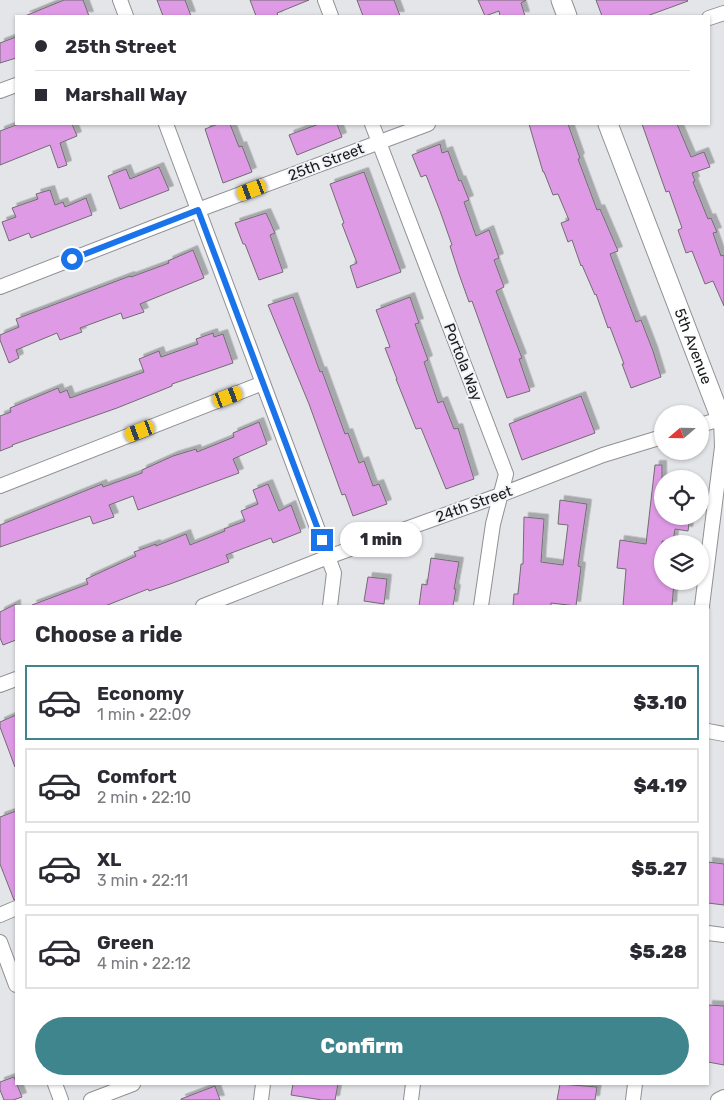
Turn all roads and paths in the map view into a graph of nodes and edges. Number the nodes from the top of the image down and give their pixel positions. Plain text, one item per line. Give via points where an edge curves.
1 (120, 0) edge
2 (325, 0) edge
3 (561, 0) edge
4 (724, 12) edge
5 (126, 15) edge
6 (331, 15) edge
7 (567, 15) edge
8 (710, 18) edge
9 (15, 85) edge
10 (0, 91) edge
11 (166, 125) edge
12 (372, 125) edge
13 (425, 125) edge
14 (608, 125) edge
15 (379, 142) junction
16 (198, 210) junction
17 (0, 288) edge
18 (263, 383) junction
19 (723, 419) edge
20 (709, 423) edge
21 (654, 439) edge
22 (0, 486) edge
23 (500, 495) junction
24 (328, 558) junction
25 (206, 605) edge
26 (330, 605) edge
27 (482, 605) edge
28 (702, 605) edge
29 (15, 679) edge
30 (0, 685) edge
31 (709, 731) edge
32 (724, 734) edge
33 (15, 908) edge
34 (0, 915) edge
35 (709, 933) edge
36 (724, 935) edge
37 (0, 942) edge
38 (15, 982) edge
39 (55, 1085) edge
40 (130, 1085) edge
41 (263, 1085) edge
42 (413, 1085) edge
43 (635, 1085) edge
44 (724, 1097) edge
45 (61, 1100) edge
46 (91, 1100) edge
47 (261, 1100) edge
48 (410, 1100) edge
49 (632, 1100) edge
50 (718, 1100) edge

1 - 5 street
2 - 6 street
3 - 7 street
4 - 8 street
9 - 10 street
11 - 16 street
12 - 15 street, Portola Way
13 - 15 street, 25th Street
14 - 19 street, 5th Avenue
15 - 16 street, 25th Street
15 - 23 street, Portola Way via 506,474
16 - 17 street, 25th Street
16 - 18 street
18 - 22 street
18 - 24 street
19 - 20 street
19 - 28 street, 5th Avenue
21 - 23 street, 24th Street via 603,455
23 - 24 street, 24th Street
23 - 27 street, Portola Way
24 - 25 street, 24th Street
24 - 26 street via 334,573
29 - 30 street
31 - 32 street
33 - 34 street
35 - 36 street
37 - 38 street
39 - 45 street
40 - 46 street
41 - 47 street
42 - 48 street
43 - 49 street
44 - 50 street

